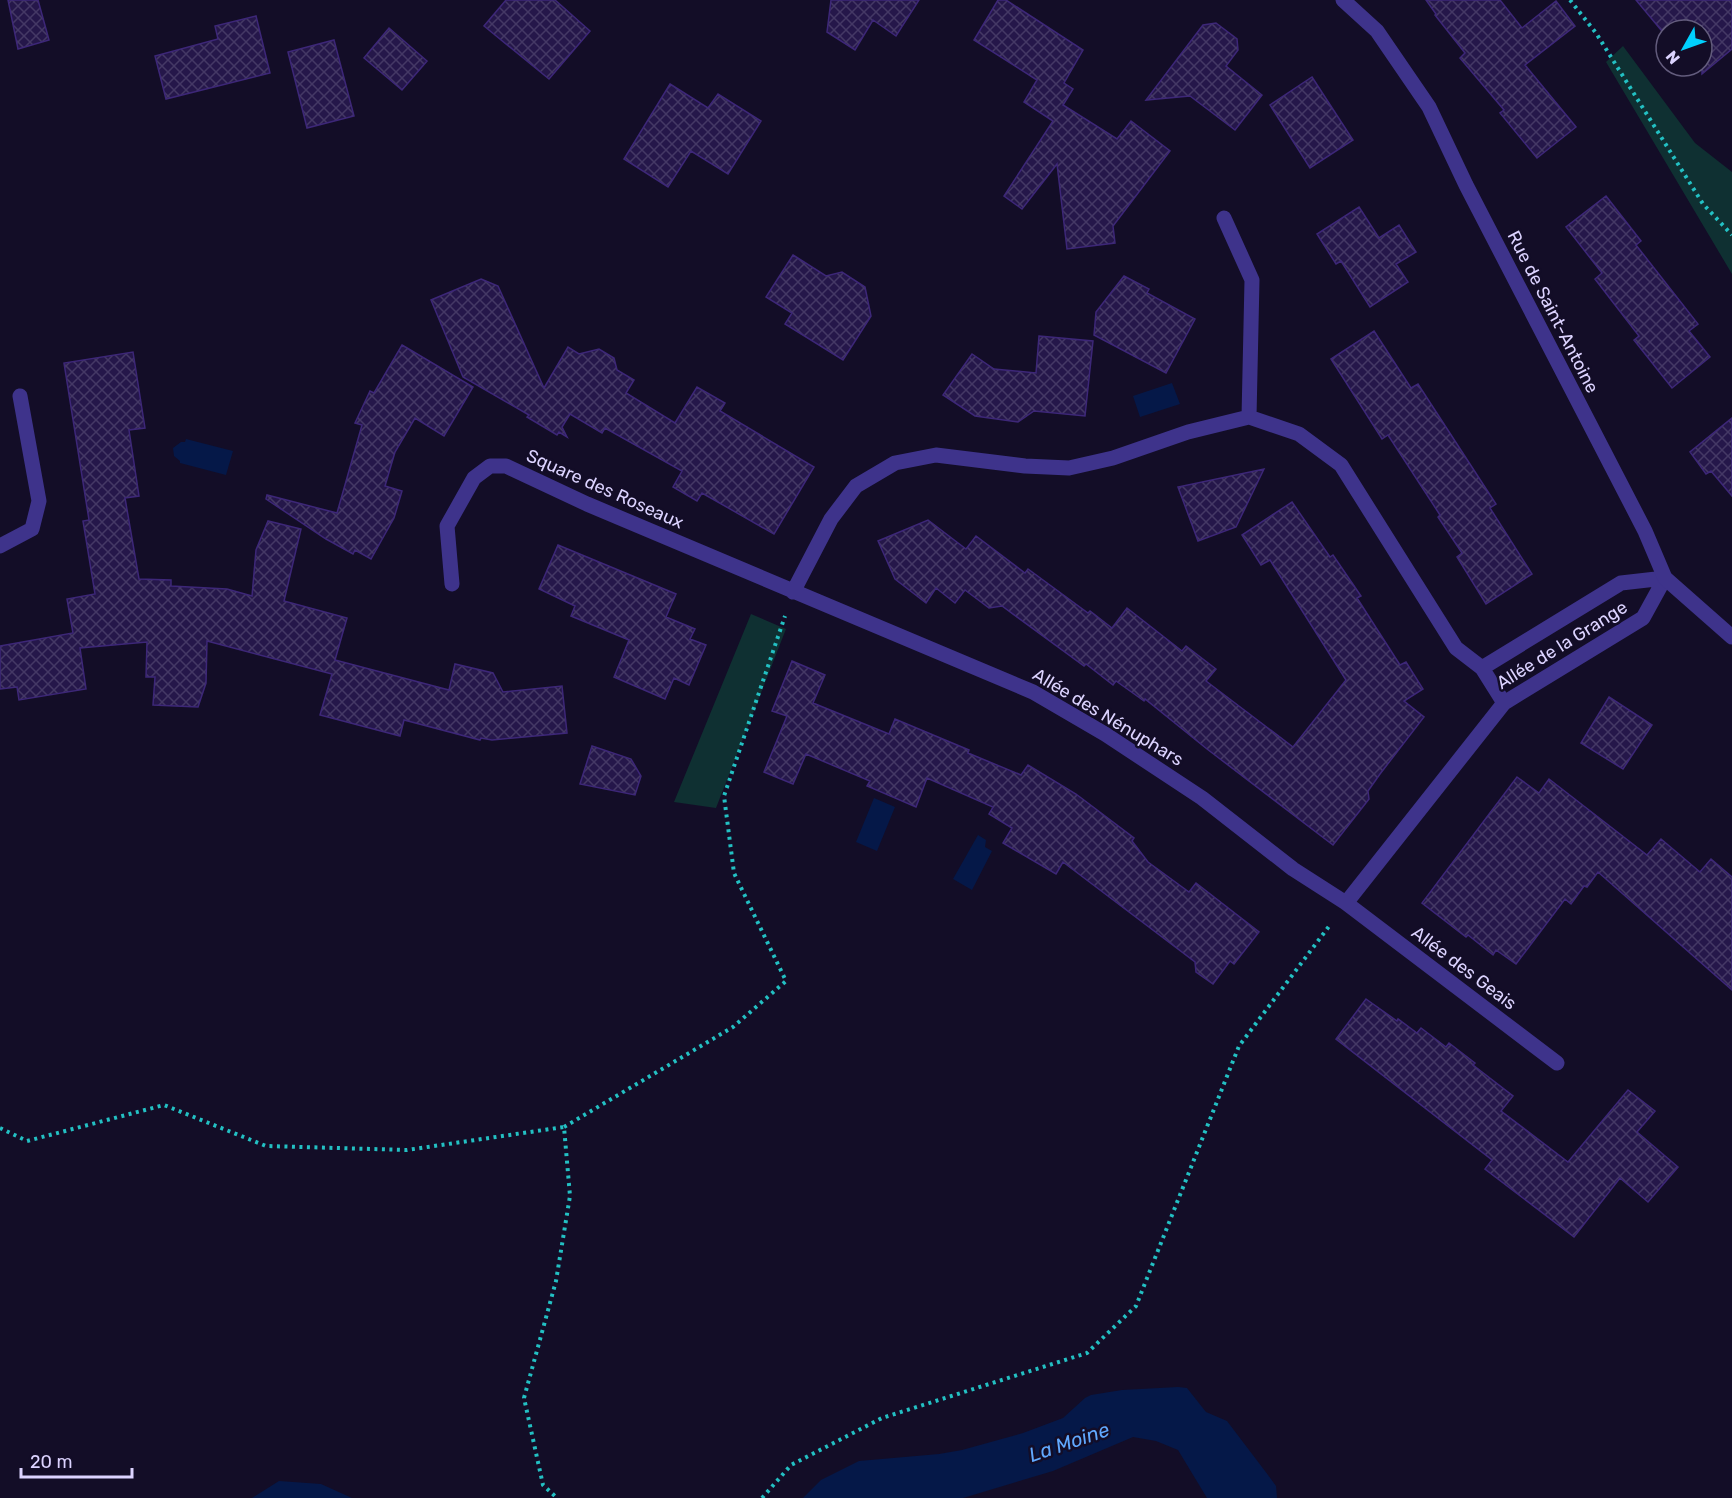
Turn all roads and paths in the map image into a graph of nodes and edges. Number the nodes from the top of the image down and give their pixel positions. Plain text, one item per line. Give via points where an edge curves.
1 (1343, 0) edge
2 (1570, 0) edge
3 (1224, 218) dead end
4 (1732, 235) edge
5 (20, 396) dead end
6 (1249, 417) junction
7 (0, 546) edge
8 (1665, 578) junction
9 (452, 584) dead end
10 (793, 592) junction
11 (1732, 637) edge
12 (1482, 668) junction
13 (1504, 703) junction
14 (1346, 903) junction
15 (1557, 1064) dead end
16 (564, 1127) junction
17 (0, 1128) edge
18 (557, 1498) edge
19 (762, 1498) edge

1 - 8 street, Rue de Saint-Antoine via 1377,31 1429,107 1645,531
2 - 4 path via 1596,33 1703,204
3 - 6 street via 1252,280
5 - 7 street via 39,501 32,529
6 - 10 street via 1069,468 936,455 895,463 856,486 831,519
6 - 12 street via 1299,434 1341,465 1456,648
8 - 11 street, Rue de Saint-Antoine
8 - 12 street, Allée de la Grange via 1621,583
8 - 13 street, Allée de la Grange via 1643,618
9 - 10 street, Square des Roseaux via 447,526 474,478 490,466 506,466
10 - 14 street, Allée des Nénuphars via 1033,692 1202,798 1293,869
10 - 16 path via 724,796 734,873 786,981 733,1027
12 - 13 street
13 - 14 street, Allée de la Grange
14 - 15 street, Allée des Geais
14 - 19 path via 1239,1046 1136,1306 1087,1353 882,1418 791,1465
16 - 17 path via 407,1150 266,1146 164,1105 27,1141
16 - 18 path via 570,1196 556,1281 524,1398 543,1485

